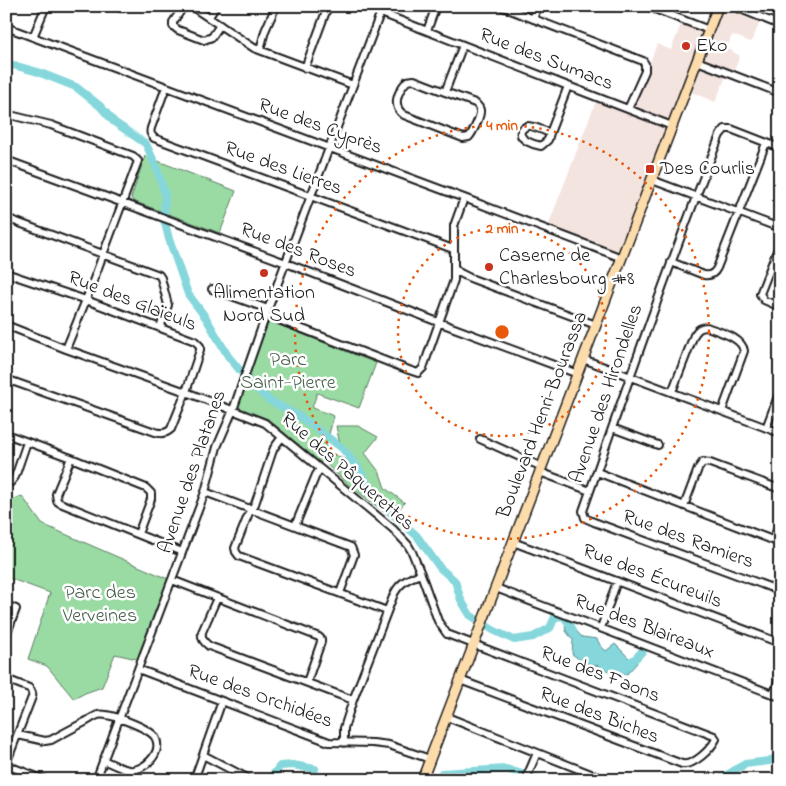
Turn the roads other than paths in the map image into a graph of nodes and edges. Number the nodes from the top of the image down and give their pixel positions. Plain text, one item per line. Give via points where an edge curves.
1 (46, 6) edge
2 (115, 6) edge
3 (124, 6) edge
4 (184, 6) edge
5 (191, 6) edge
6 (216, 6) edge
7 (276, 6) edge
8 (328, 6) edge
9 (436, 6) edge
10 (500, 6) edge
11 (538, 6) edge
12 (646, 6) edge
13 (718, 6) edge
14 (732, 6) edge
15 (382, 9) edge
16 (209, 17) junction
17 (533, 19) junction
18 (220, 25) junction
19 (780, 25) edge
20 (6, 27) edge
21 (427, 30) junction
22 (709, 30) junction
23 (33, 37) junction
24 (463, 45) junction
25 (260, 50) junction
26 (697, 61) junction
27 (305, 68) junction
28 (353, 86) junction
29 (568, 86) junction
30 (166, 87) junction
31 (445, 92) junction
32 (780, 93) edge
33 (628, 109) junction
34 (6, 114) edge
35 (672, 126) junction
36 (550, 133) dead end
37 (766, 143) junction
38 (329, 147) junction
39 (780, 148) edge
40 (6, 160) edge
41 (652, 180) junction
42 (311, 196) junction
43 (696, 196) junction
44 (464, 198) junction
45 (123, 204) junction
46 (739, 212) junction
47 (6, 218) edge
48 (780, 228) edge
49 (780, 243) edge
50 (453, 249) junction
51 (104, 254) junction
52 (622, 258) junction
53 (671, 262) junction
54 (286, 263) junction
55 (454, 267) junction
56 (6, 273) edge
57 (212, 288) dead end
58 (86, 300) junction
59 (780, 307) edge
60 (267, 312) junction
61 (438, 322) junction
62 (6, 325) edge
63 (596, 325) junction
64 (160, 328) junction
65 (66, 348) junction
66 (583, 359) junction
67 (578, 374) junction
68 (630, 376) junction
69 (6, 379) edge
70 (780, 391) edge
71 (186, 392) junction
72 (672, 392) junction
73 (233, 410) junction
74 (722, 411) junction
75 (612, 428) junction
76 (766, 428) junction
77 (780, 433) edge
78 (6, 434) edge
79 (282, 437) junction
80 (480, 439) dead end
81 (28, 442) junction
82 (658, 444) dead end
83 (71, 458) junction
84 (320, 469) junction
85 (541, 470) junction
86 (597, 472) junction
87 (6, 483) edge
88 (780, 489) edge
89 (590, 491) junction
90 (205, 492) junction
91 (684, 506) junction
92 (252, 509) junction
93 (585, 518) joint
94 (780, 523) edge
95 (296, 526) junction
96 (138, 534) junction
97 (776, 541) edge
98 (513, 542) junction
99 (182, 552) junction
100 (421, 574) junction
101 (172, 580) junction
102 (617, 582) junction
103 (496, 588) junction
104 (780, 591) edge
105 (340, 593) junction
106 (217, 598) junction
107 (6, 605) edge
108 (387, 611) junction
109 (601, 628) junction
110 (6, 636) edge
111 (780, 643) edge
112 (474, 644) junction
113 (138, 669) junction
114 (780, 677) edge
115 (6, 679) edge
116 (460, 680) junction
117 (306, 682) junction
118 (776, 696) edge
119 (353, 700) junction
120 (222, 701) junction
121 (446, 717) junction
122 (120, 718) junction
123 (18, 735) junction
124 (714, 736) joint
125 (344, 743) junction
126 (537, 753) junction
127 (203, 755) junction
128 (430, 759) junction
129 (103, 760) junction
130 (6, 764) edge
131 (528, 778) edge
132 (45, 780) edge
133 (96, 780) edge
134 (194, 780) edge
135 (251, 780) edge
136 (422, 780) edge
137 (606, 780) edge

1 - 23 street
2 - 3 street
4 - 18 street via 173,22 178,30 204,40 212,37
5 - 16 street
6 - 16 street
7 - 25 street
8 - 27 street
9 - 21 street
10 - 17 street
11 - 17 street
12 - 22 street
13 - 22 main road, Boulevard Henri-Bourassa
14 - 19 street
15 - 21 street, Rue des Sumacs
15 - 28 street, Avenue des Platanes
16 - 18 street
17 - 33 street via 643,61 645,71
18 - 25 street
20 - 23 street, Rue des Cyprès
21 - 24 street, Rue des Sumacs
22 - 26 main road, Boulevard Henri-Bourassa
23 - 30 street, Rue des Cyprès
24 - 29 street, Rue des Sumacs
24 - 31 street
25 - 27 street
26 - 32 street
26 - 35 main road, Boulevard Henri-Bourassa
27 - 28 street
28 - 38 street, Avenue des Platanes
29 - 33 street, Rue des Sumacs
29 - 36 street
30 - 38 street, Rue des Cyprès
30 - 42 street, Rue des Lierres via 150,132 154,138
31 - 31 street via 414,80 407,81 397,101 398,109 404,115 469,137 480,114 478,105
33 - 35 street, Rue des Sumacs
34 - 45 street via 51,125 136,158 138,161
35 - 41 main road, Boulevard Henri-Bourassa
37 - 39 street
37 - 43 street, Avenue des Hirondelles via 724,129
37 - 46 street
38 - 42 street, Avenue des Platanes
38 - 44 street, Rue des Cyprès
40 - 45 street, Rue des Roses
41 - 43 street
41 - 52 main road, Boulevard Henri-Bourassa
42 - 50 street, Rue des Lierres
42 - 54 street, Avenue des Platanes
43 - 46 street
43 - 53 street, Avenue des Hirondelles
44 - 50 street via 454,226
44 - 52 street, Rue des Cyprès
45 - 51 street
45 - 54 street, Rue des Roses
46 - 48 street
46 - 53 street via 715,272 708,276
47 - 51 street
49 - 59 street via 760,294 764,300
50 - 55 street
51 - 58 street
51 - 64 street via 159,275 168,305
52 - 63 main road, Boulevard Henri-Bourassa
53 - 68 street, Avenue des Hirondelles
54 - 60 street, Avenue des Platanes
54 - 61 street, Rue des Roses
55 - 61 street via 454,280
55 - 63 street via 470,278
56 - 58 street, Rue des Glaïeuls
57 - 60 street
58 - 64 street, Rue des Glaïeuls
58 - 65 street
60 - 61 street via 418,373 423,368
60 - 73 street, Avenue des Platanes
61 - 67 street, Rue des Roses
62 - 65 street, Rue des Pâquerettes
63 - 66 main road, Boulevard Henri-Bourassa
64 - 71 street, Rue des Glaïeuls via 195,341 200,346
65 - 71 street, Rue des Pâquerettes
66 - 67 main road, Boulevard Henri-Bourassa
66 - 68 street
67 - 85 main road, Boulevard Henri-Bourassa
68 - 72 street
68 - 75 street, Avenue des Hirondelles
69 - 71 street via 160,434 171,428
70 - 76 street
71 - 73 street, Rue des Pâquerettes
72 - 74 street
72 - 74 street via 694,335 707,327 737,339 744,348
73 - 79 street, Rue des Pâquerettes via 262,422
73 - 90 street, Avenue des Platanes via 217,447
74 - 76 street
75 - 82 street
75 - 86 street, Avenue des Hirondelles
76 - 77 street
78 - 81 street
79 - 84 street, Rue des Pâquerettes
79 - 92 street via 272,453
80 - 85 street
81 - 83 street
81 - 87 street via 15,477
83 - 96 street via 149,490 151,499
83 - 96 street via 56,494 57,501
84 - 95 street
84 - 100 street, Rue des Pâquerettes via 402,537
85 - 89 street
85 - 98 main road, Boulevard Henri-Bourassa
86 - 89 street, Avenue des Hirondelles
86 - 91 street
88 - 91 street via 703,462
89 - 93 street, Avenue des Hirondelles via 583,511
90 - 92 street
90 - 99 street, Avenue des Platanes
91 - 97 street
92 - 95 street
92 - 105 street via 236,548 237,554
93 - 104 street, Rue des Ramiers
94 - 97 street
95 - 105 street via 351,548 354,555
96 - 99 street
98 - 102 street, Rue des Écureuils
98 - 103 main road, Boulevard Henri-Bourassa
99 - 101 street, Avenue des Platanes
100 - 108 street via 398,587
100 - 112 street, Rue des Pâquerettes via 445,632
101 - 106 street
101 - 113 street, Avenue des Platanes
102 - 109 street
102 - 111 street, Rue des Écureuils
103 - 109 street, Rue des Blaireaux
103 - 112 main road, Boulevard Henri-Bourassa
105 - 108 street
106 - 117 street via 202,632 203,640 209,646
106 - 117 street via 319,637 321,642
107 - 110 street via 16,609
108 - 119 street
109 - 118 street, Rue des Blaireaux
112 - 116 main road, Boulevard Henri-Bourassa
112 - 124 street, Rue des Faons
113 - 120 street, Rue des Orchidées
113 - 122 street, Avenue des Platanes
114 - 118 street
115 - 123 street via 29,688 33,693
116 - 121 main road, Boulevard Henri-Bourassa
116 - 124 street, Rue des Biches via 682,764 688,765 705,753 715,742
117 - 119 street
119 - 125 street via 344,728
120 - 125 street, Rue des Orchidées via 329,742
120 - 127 street
121 - 126 street
121 - 128 main road, Boulevard Henri-Bourassa
122 - 123 street via 99,714 45,741
122 - 129 street, Avenue des Platanes
122 - 129 street via 151,732 156,739 156,751 148,763 135,769 128,770
123 - 130 street
125 - 128 street, Rue des Orchidées via 389,745
126 - 131 street
126 - 137 street
127 - 134 street
127 - 135 street
128 - 136 main road, Boulevard Henri-Bourassa
129 - 133 street, Avenue des Platanes
130 - 132 street

